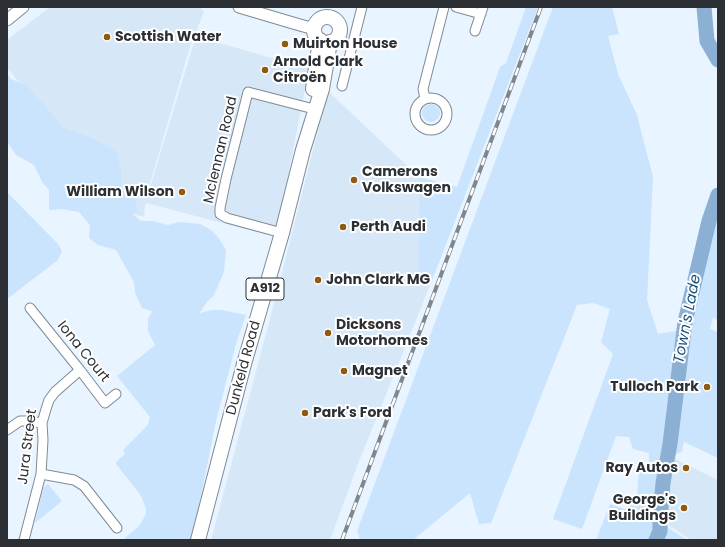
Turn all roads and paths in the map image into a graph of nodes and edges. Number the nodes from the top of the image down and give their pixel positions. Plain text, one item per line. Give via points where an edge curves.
1 (23, 7) edge
2 (240, 7) edge
3 (362, 7) edge
4 (444, 7) edge
5 (456, 7) edge
6 (482, 10) edge
7 (328, 16) edge
8 (7, 20) edge
9 (475, 31) dead end
10 (325, 41) junction
11 (342, 86) dead end
12 (425, 98) dead end
13 (310, 108) junction
14 (303, 150) junction
15 (282, 233) junction
16 (30, 308) dead end
17 (80, 370) junction
18 (116, 394) dead end
19 (42, 423) junction
20 (7, 430) edge
21 (41, 474) junction
22 (117, 528) dead end
23 (24, 540) edge
24 (198, 540) edge

1 - 8 street
2 - 7 street via 307,27
3 - 11 street
4 - 12 street via 423,89
5 - 6 street
6 - 9 street
7 - 10 main road, A912 via 315,34
7 - 10 main road, A912 via 340,26 337,38
10 - 13 main road, Dunkeld Road / A912
10 - 14 main road, Dunkeld Road / A912 via 322,89
13 - 14 main road, Dunkeld Road / A912
13 - 15 street, Mclennan Road via 248,92 226,179 220,214
14 - 15 main road, Dunkeld Road / A912
15 - 24 main road, Dunkeld Road / A912 via 244,364
16 - 17 street, Iona Court
17 - 18 street, Iona Court via 106,403
17 - 19 street, Jura Street via 52,395
19 - 20 street via 20,421
19 - 21 street, Jura Street
21 - 22 street via 74,480 84,486
21 - 23 street, Jura Street

